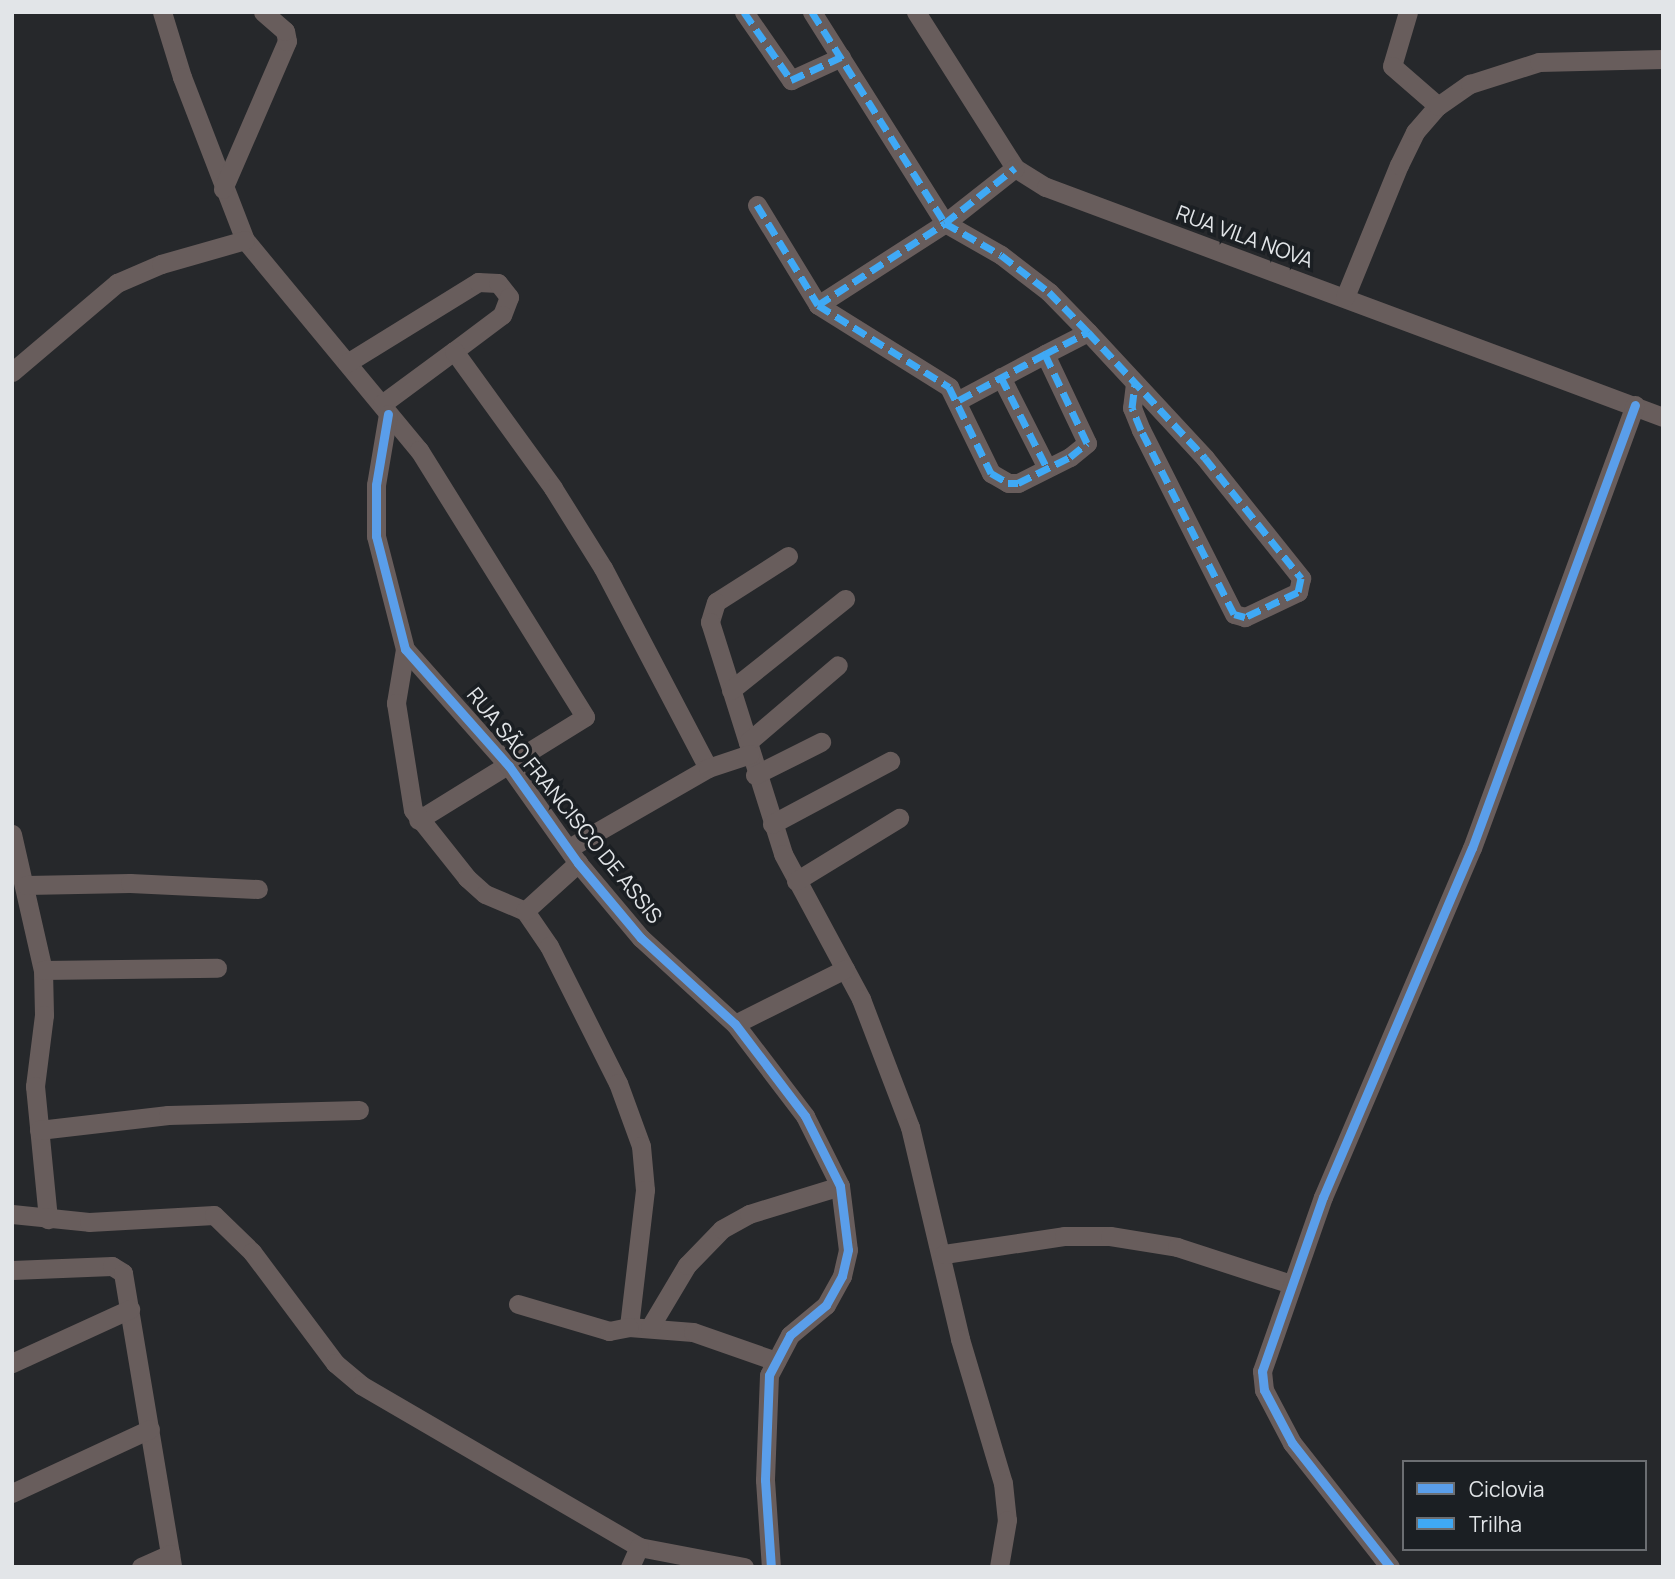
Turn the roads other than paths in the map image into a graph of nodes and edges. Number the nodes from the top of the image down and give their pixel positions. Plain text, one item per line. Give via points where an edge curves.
1 (162, 12) edge
2 (263, 12) edge
3 (744, 12) edge
4 (811, 12) edge
5 (916, 12) edge
6 (1408, 12) edge
7 (841, 57) junction
8 (1663, 59) edge
9 (1438, 106) junction
10 (1015, 168) junction
11 (223, 190) junction
12 (757, 205) dead end
13 (945, 223) junction
14 (245, 240) junction
15 (1345, 297) junction
16 (818, 305) junction
17 (1088, 332) junction
18 (454, 351) junction
19 (1045, 355) junction
20 (347, 363) junction
21 (12, 372) edge
22 (1001, 377) junction
23 (1135, 384) junction
24 (959, 400) junction
25 (1635, 405) junction
26 (385, 409) junction
27 (1663, 417) edge
28 (1047, 468) junction
29 (788, 556) dead end
30 (845, 599) dead end
31 (405, 649) junction
32 (838, 665) dead end
33 (732, 690) junction
34 (821, 742) dead end
35 (749, 748) junction
36 (890, 761) dead end
37 (509, 766) junction
38 (708, 768) junction
39 (755, 775) junction
40 (899, 818) dead end
41 (418, 820) junction
42 (772, 824) junction
43 (12, 834) edge
44 (573, 856) junction
45 (796, 881) junction
46 (26, 885) junction
47 (258, 889) dead end
48 (526, 911) junction
49 (217, 968) dead end
50 (845, 969) junction
51 (43, 970) junction
52 (735, 1024) junction
53 (359, 1110) dead end
54 (39, 1130) junction
55 (840, 1186) junction
56 (12, 1214) edge
57 (48, 1219) junction
58 (944, 1254) junction
59 (12, 1270) edge
60 (1291, 1284) junction
61 (518, 1304) dead end
62 (130, 1309) junction
63 (629, 1327) junction
64 (650, 1327) junction
65 (776, 1361) junction
66 (12, 1363) edge
67 (150, 1429) junction
68 (12, 1493) edge
69 (639, 1547) junction
70 (171, 1560) edge
71 (141, 1567) edge
72 (630, 1567) edge
73 (744, 1567) edge
74 (771, 1567) edge
75 (999, 1567) edge
76 (1391, 1567) edge

1 - 11 street
2 - 11 street via 285,31 287,41
3 - 7 street via 791,80
4 - 7 street
5 - 10 street, RUA VILA NOVA
6 - 9 street via 1392,66
7 - 13 street
8 - 9 street via 1566,59 1526,65 1470,84
9 - 15 street via 1415,132 1404,154
10 - 13 street
10 - 15 street, RUA VILA NOVA via 1046,187 1094,206
11 - 14 street
12 - 16 street
13 - 16 street
13 - 17 street via 1001,255 1049,292
14 - 20 street
14 - 21 street via 161,264 117,283
15 - 25 street, RUA VILA NOVA
16 - 24 street via 935,375
17 - 19 street
17 - 23 street
18 - 20 street via 502,315 509,297 498,284 478,282
18 - 26 street
18 - 38 street via 553,488 603,568
19 - 22 street
19 - 28 street via 1088,438 1083,449
20 - 26 street
22 - 24 street
22 - 28 street
23 - 23 street via 1132,408 1141,430 1234,614 1245,617 1298,592 1301,578 1205,458
24 - 28 street via 991,473 1000,481 1018,483
25 - 27 street, RUA VILA NOVA
25 - 60 street via 1472,848 1323,1197
26 - 31 street, RUA SÃO FRANCISCO DE ASSIS via 376,485 376,536
26 - 37 street via 419,450 585,717
29 - 33 street via 712,607 710,622
30 - 33 street
31 - 37 street, RUA SÃO FRANCISCO DE ASSIS
31 - 41 street via 396,703 405,780
32 - 35 street
33 - 35 street
34 - 39 street
35 - 38 street
35 - 39 street
36 - 42 street
37 - 41 street
37 - 44 street, RUA SÃO FRANCISCO DE ASSIS
38 - 44 street
39 - 42 street
40 - 45 street
41 - 48 street via 485,894
42 - 45 street
43 - 46 street
44 - 48 street
44 - 52 street, RUA SÃO FRANCISCO DE ASSIS via 641,938
45 - 50 street
46 - 47 street via 130,883
46 - 51 street
48 - 63 street via 587,1018 641,1146 645,1190
49 - 51 street
50 - 52 street
50 - 58 street via 910,1127
51 - 54 street via 44,1015 35,1086
52 - 55 street, RUA SÃO FRANCISCO DE ASSIS via 805,1116
53 - 54 street via 167,1115
54 - 57 street
55 - 64 street via 749,1214 722,1229 687,1265
55 - 65 street, RUA SÃO FRANCISCO DE ASSIS via 848,1250 842,1276 826,1305 790,1335
56 - 57 street
57 - 69 street via 89,1222 214,1215 252,1252 349,1377
58 - 60 street via 1064,1236 1110,1236 1177,1247
58 - 75 street via 960,1339 1003,1483 1007,1520
59 - 62 street via 115,1267 123,1273
60 - 76 street via 1264,1361 1264,1391 1292,1443
61 - 63 street via 609,1331
62 - 66 street
62 - 67 street
63 - 64 street
64 - 65 street via 693,1332
65 - 74 street, RUA SÃO FRANCISCO DE ASSIS via 769,1376 765,1413
67 - 68 street
67 - 70 street
69 - 72 street
69 - 73 street
70 - 71 street

